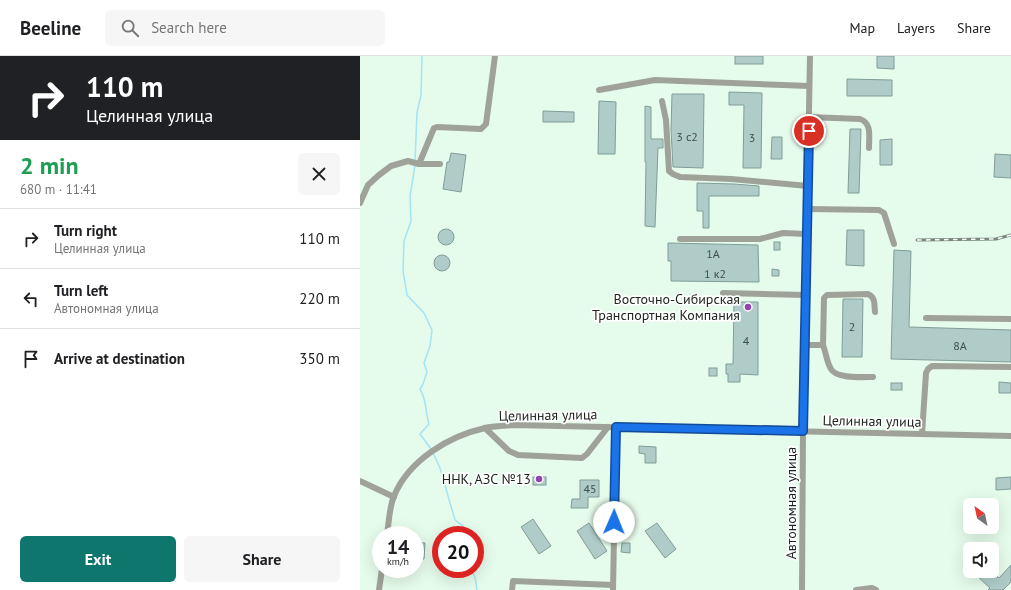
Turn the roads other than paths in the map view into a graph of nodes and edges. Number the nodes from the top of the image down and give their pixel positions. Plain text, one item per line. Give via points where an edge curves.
1 (495, 56) edge
2 (810, 56) edge
3 (810, 86) junction
4 (599, 90) dead end
5 (662, 101) dead end
6 (809, 117) junction
7 (869, 148) dead end
8 (419, 164) junction
9 (440, 164) dead end
10 (808, 186) junction
11 (360, 203) edge
12 (807, 209) junction
13 (807, 234) junction
14 (680, 239) dead end
15 (894, 244) dead end
16 (723, 293) dead end
17 (806, 295) junction
18 (875, 312) dead end
19 (926, 318) dead end
20 (1011, 319) edge
21 (805, 345) junction
22 (823, 345) junction
23 (1011, 367) edge
24 (873, 377) dead end
25 (608, 427) junction
26 (616, 427) junction
27 (485, 428) junction
28 (803, 431) junction
29 (922, 434) junction
30 (1011, 436) edge
31 (360, 481) edge
32 (394, 497) junction
33 (388, 526) edge
34 (381, 578) edge
35 (613, 587) edge
36 (379, 590) edge
37 (512, 590) edge
38 (802, 590) edge
39 (856, 590) edge
40 (876, 590) edge

1 - 8 street via 484,127 434,128
2 - 3 street, Автономная улица
3 - 4 street via 655,80
3 - 6 street, Автономная улица
5 - 10 street via 666,120 669,171 672,174 680,177
6 - 7 street via 865,121 868,125
6 - 10 street, Автономная улица
8 - 9 street
8 - 11 street via 408,161 391,166 368,185
10 - 12 street, Автономная улица
12 - 13 street, Автономная улица
12 - 15 street via 879,210 884,214
13 - 14 street via 783,233 760,239
13 - 17 street, Автономная улица
16 - 17 street
17 - 21 street, Автономная улица
18 - 22 street via 874,299 868,294 827,295 824,298
19 - 20 street
21 - 22 street
21 - 28 street, Автономная улица
22 - 24 street via 832,371 846,376
23 - 29 street via 932,366 928,369
25 - 26 street, Целинная улица
25 - 27 street, Целинная улица via 513,425
25 - 27 street via 582,458 518,455 509,451
26 - 28 street, Целинная улица
26 - 35 street
27 - 32 street, Целинная улица via 447,442 421,460 407,474
28 - 29 street, Целинная улица
28 - 38 street, Автономная улица
29 - 30 street, Целинная улица
31 - 32 street
32 - 33 street, Целинная улица
34 - 36 street
35 - 37 street via 513,581
39 - 40 street

